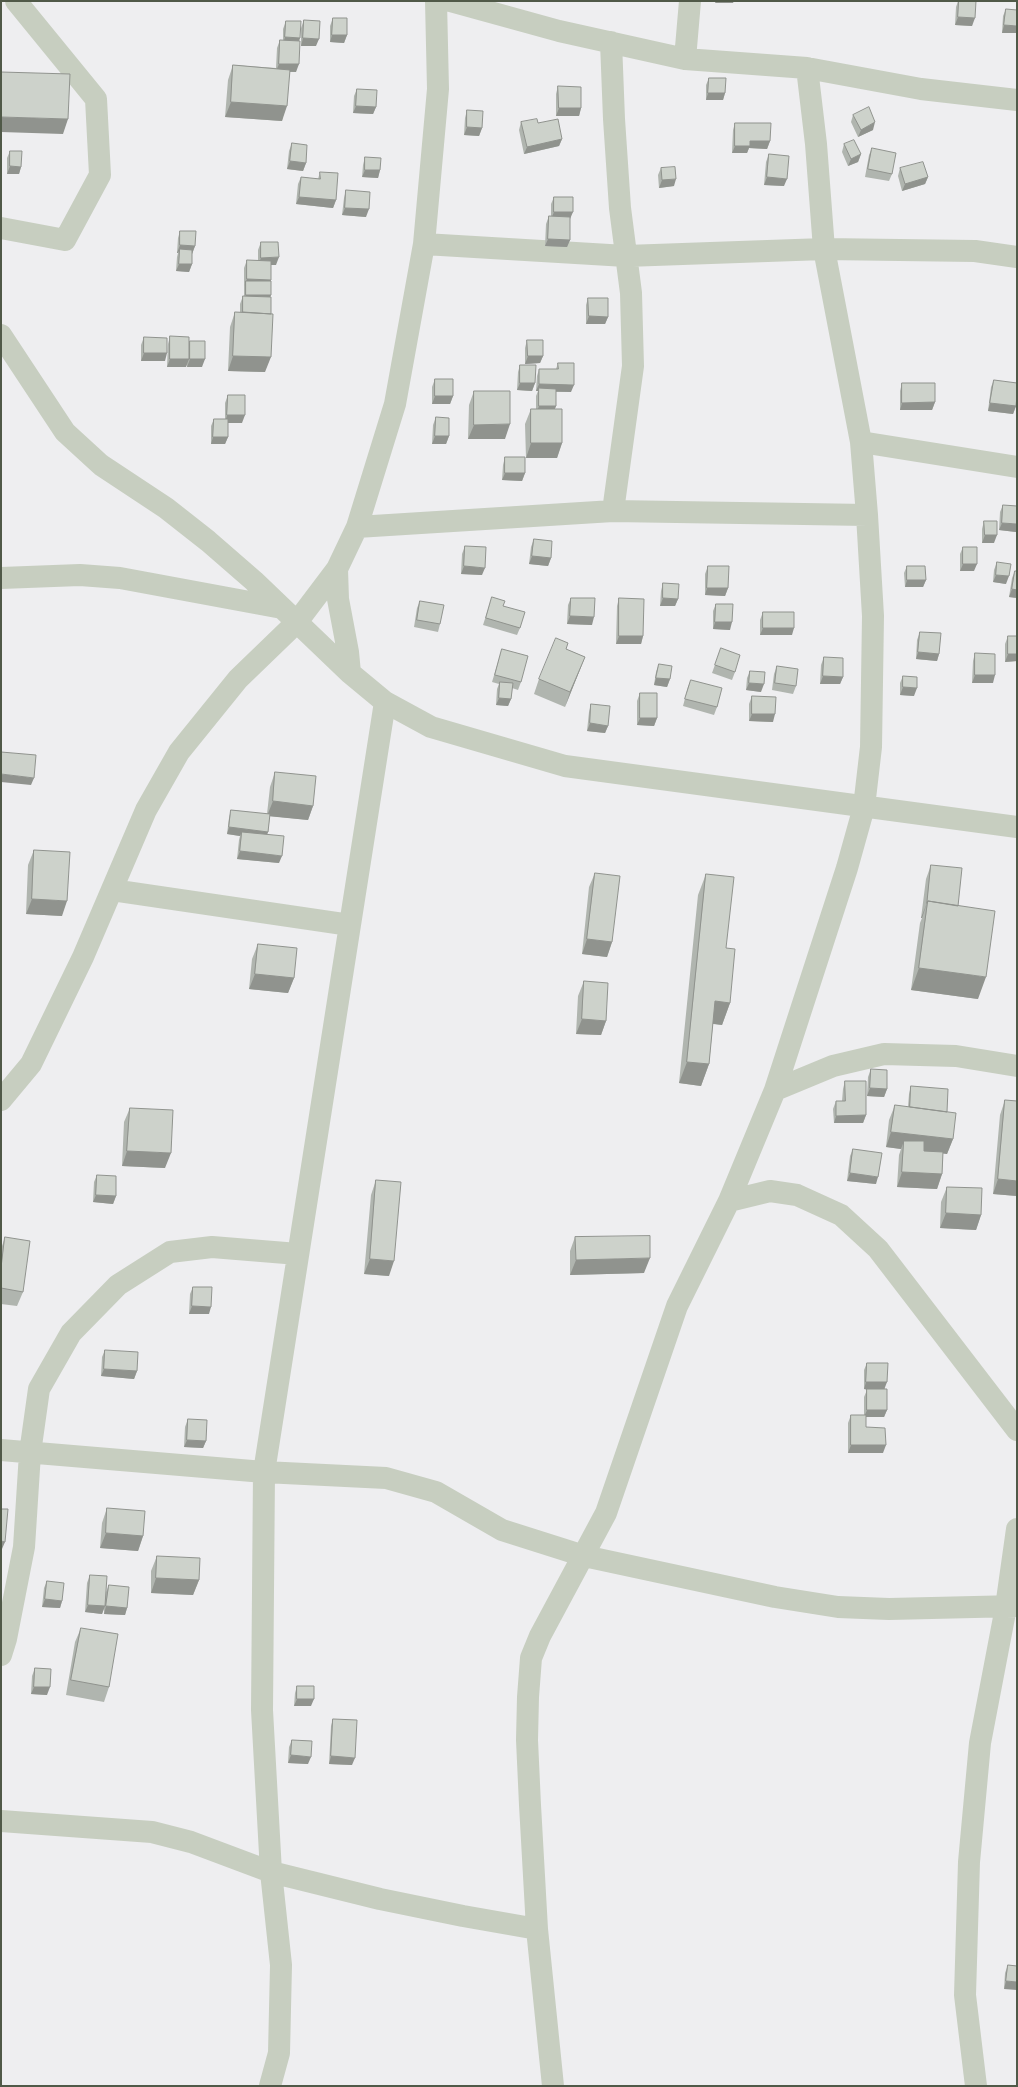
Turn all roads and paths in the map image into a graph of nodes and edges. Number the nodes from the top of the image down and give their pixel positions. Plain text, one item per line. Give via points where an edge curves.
1 (16, 1) edge
2 (436, 1) edge
3 (450, 1) edge
4 (690, 1) edge
5 (611, 42) junction
6 (684, 59) junction
7 (807, 68) junction
8 (1017, 100) edge
9 (1, 228) edge
10 (424, 244) junction
11 (824, 249) junction
12 (626, 256) junction
13 (1017, 257) edge
14 (1, 335) edge
15 (861, 442) junction
16 (1017, 467) edge
17 (612, 511) junction
18 (868, 515) junction
19 (357, 527) junction
20 (337, 568) junction
21 (1, 578) edge
22 (289, 615) junction
23 (350, 673) junction
24 (385, 702) junction
25 (864, 807) junction
26 (1017, 827) edge
27 (112, 890) junction
28 (350, 925) junction
29 (1017, 1066) edge
30 (775, 1090) junction
31 (1, 1100) edge
32 (729, 1201) junction
33 (298, 1254) junction
34 (1017, 1430) edge
35 (1, 1450) edge
36 (30, 1453) junction
37 (264, 1472) junction
38 (1017, 1529) edge
39 (584, 1556) junction
40 (1011, 1606) edge
41 (1, 1655) edge
42 (1, 1821) edge
43 (271, 1872) junction
44 (537, 1929) junction
45 (270, 2086) edge
46 (553, 2086) edge
47 (976, 2086) edge

1 - 9 street via 96,99 100,175 64,240
2 - 10 street via 438,89
3 - 5 street via 559,31
4 - 6 street
5 - 6 street
5 - 12 street via 620,201
6 - 7 street
7 - 8 street via 921,89
7 - 11 street
10 - 12 street
10 - 19 street via 394,404
11 - 12 street
11 - 13 street via 975,251
11 - 15 street
12 - 17 street via 631,293 633,366
14 - 22 street via 65,432 100,465 166,508 208,541
15 - 16 street
15 - 18 street
17 - 18 street
17 - 19 street
18 - 25 street via 873,616 870,747
19 - 20 street
20 - 22 street
20 - 23 street via 338,599
21 - 22 street via 80,575 120,578
22 - 23 street
22 - 27 street via 179,752 146,810
23 - 24 street
24 - 25 street via 431,727 565,766
24 - 28 street
25 - 26 street
25 - 30 street via 847,868
27 - 28 street
27 - 31 street via 31,1064
28 - 33 street
29 - 30 street via 956,1056 884,1054 833,1066
30 - 32 street
32 - 34 street via 770,1191 797,1195 841,1215 878,1249
32 - 39 street via 676,1306 623,1468 606,1513
33 - 36 street via 212,1247 170,1252 118,1285 71,1333 39,1390
33 - 37 street
35 - 36 street
36 - 37 street
36 - 41 street via 24,1547
37 - 39 street via 386,1478 436,1492 502,1530
37 - 43 street via 262,1710
38 - 40 street
39 - 40 street via 775,1598 838,1607 889,1609
39 - 44 street via 540,1636 531,1658 527,1740
40 - 47 street via 980,1743 969,1862 965,1995
42 - 43 street via 152,1832 197,1844
43 - 44 street via 380,1899
43 - 45 street via 281,1965 279,2053
44 - 46 street

